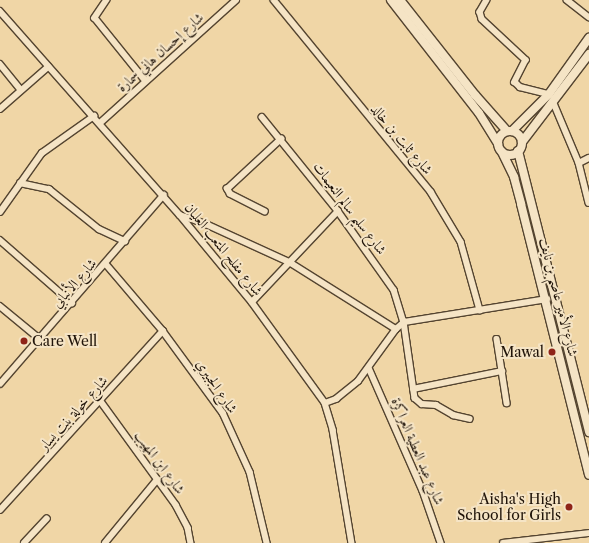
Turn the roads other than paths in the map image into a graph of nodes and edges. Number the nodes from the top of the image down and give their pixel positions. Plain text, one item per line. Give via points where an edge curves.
1 (108, 0) edge
2 (236, 0) edge
3 (274, 0) edge
4 (391, 0) edge
5 (400, 0) edge
6 (487, 0) edge
7 (567, 0) edge
8 (0, 11) edge
9 (589, 17) edge
10 (589, 38) edge
11 (589, 54) edge
12 (0, 64) edge
13 (48, 67) junction
14 (145, 80) junction
15 (20, 90) junction
16 (551, 97) junction
17 (0, 109) edge
18 (94, 116) junction
19 (262, 117) dead end
20 (100, 123) junction
21 (510, 131) junction
22 (281, 139) junction
23 (522, 142) junction
24 (502, 150) junction
25 (518, 151) junction
26 (589, 158) edge
27 (579, 163) junction
28 (20, 183) junction
29 (164, 195) junction
30 (589, 203) edge
31 (0, 212) edge
32 (265, 212) dead end
33 (338, 212) junction
34 (180, 215) junction
35 (0, 240) edge
36 (125, 241) junction
37 (290, 263) junction
38 (106, 264) junction
39 (547, 298) junction
40 (252, 302) junction
41 (72, 303) junction
42 (0, 306) edge
43 (480, 310) junction
44 (404, 322) junction
45 (396, 329) junction
46 (163, 331) junction
47 (40, 339) junction
48 (497, 340) dead end
49 (370, 368) junction
50 (502, 371) junction
51 (0, 384) edge
52 (413, 389) junction
53 (100, 400) junction
54 (507, 402) dead end
55 (325, 403) junction
56 (470, 419) dead end
57 (589, 432) edge
58 (589, 475) edge
59 (157, 480) junction
60 (0, 510) edge
61 (46, 519) dead end
62 (589, 533) edge
63 (521, 542) edge
64 (24, 543) edge
65 (105, 543) edge
66 (191, 543) edge
67 (267, 543) edge
68 (352, 543) edge
69 (441, 543) edge
70 (503, 543) edge

1 - 14 street via 95,18
2 - 14 street, شارع إحسان هاني سمارة
3 - 43 street, شارع ثابت بن خالد via 431,192 460,242
4 - 24 main road, شارع الأمير عاصم بن نايف via 469,100
5 - 21 main road via 474,95
6 - 16 street via 480,12 482,19 526,60 516,84
7 - 9 street
8 - 13 street, شارع مفلح المتعب العليان
10 - 16 main road
11 - 16 main road
12 - 15 street
13 - 15 street
13 - 18 street, شارع مفلح المتعب العليان
14 - 20 street, شارع إحسان هاني سمارة
15 - 17 street
16 - 21 main road
16 - 23 main road
16 - 27 street
18 - 20 street, شارع مفلح المتعب العليان
18 - 28 street via 42,153
19 - 22 street, شارع سليم سالم النعيمات
20 - 29 street, شارع مفلح المتعب العليان
21 - 23 main road via 518,135
21 - 24 main road via 499,137
22 - 32 street via 227,189 230,194
22 - 33 street, شارع سليم سالم النعيمات
23 - 25 main road
24 - 25 main road
24 - 39 main road, شارع الأمير عاصم بن نايف via 514,177
25 - 57 main road, شارع الأمير عاصم بن نايف
26 - 27 street
27 - 30 street
28 - 31 street
28 - 36 street via 49,189 99,229
29 - 34 street, شارع مفلح المتعب العليان
29 - 36 street, شارع الأنبابي
33 - 37 street
33 - 44 street, شارع سليم سالم النعيمات via 394,290
34 - 37 street via 206,224
34 - 40 street, شارع مفلح المتعب العليان
35 - 41 street
36 - 38 street, شارع الأنبابي
37 - 40 street
37 - 45 street
38 - 41 street, شارع الأنبابي
38 - 46 street, شارع الجبيري
39 - 43 street
39 - 58 main road, شارع الأمير عاصم بن نايف
40 - 55 street, شارع مفلح المتعب العليان
41 - 47 street, شارع الأنبابي
42 - 47 street
43 - 44 street
44 - 45 street
44 - 52 street, شارع سليم سالم النعيمات
45 - 49 street
46 - 53 street, شارع خولة بنت يسار
46 - 67 street, شارع الجبيري via 223,414 250,472
47 - 51 street, شارع الأنبابي
48 - 50 street
49 - 55 street via 346,392
49 - 69 street, شارع عبد العطية العراكزة via 423,491
50 - 52 street
50 - 54 street
52 - 56 street via 419,403 436,405 453,415
53 - 59 street, شارع ابن المهيب
53 - 60 street, شارع خولة بنت يسار
55 - 68 street, شارع مفلح المتعب العليان via 334,430
59 - 65 street
59 - 66 street, شارع ابن المهيب via 182,517
61 - 64 street
62 - 63 street
63 - 70 street

